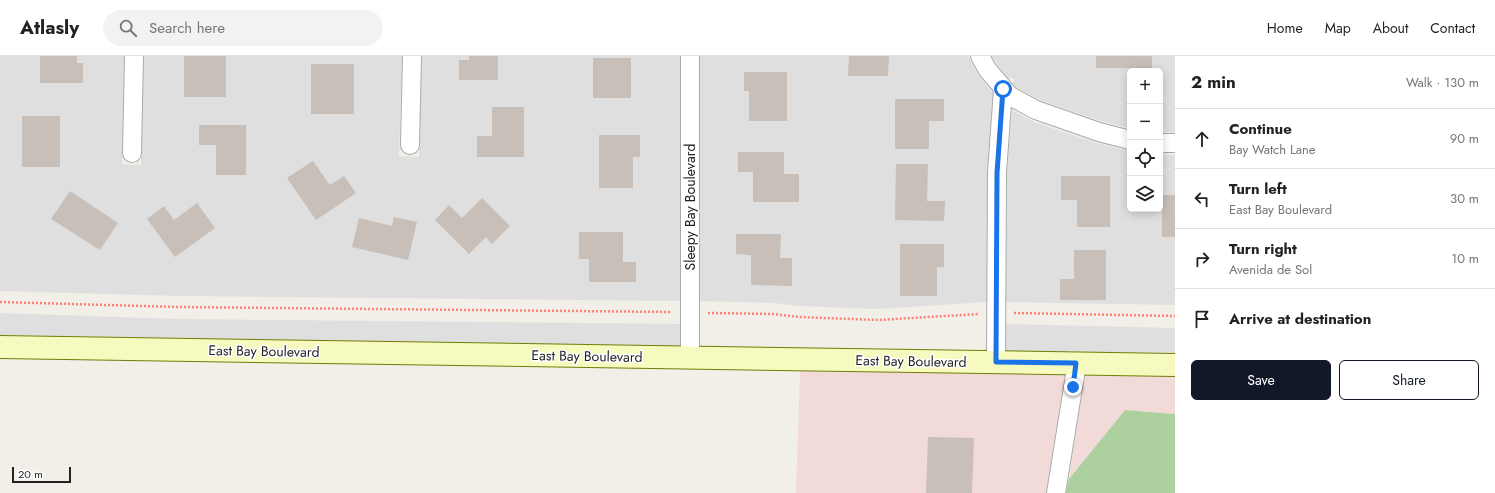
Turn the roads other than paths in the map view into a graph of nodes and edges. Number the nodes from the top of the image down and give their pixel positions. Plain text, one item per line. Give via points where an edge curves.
1 (134, 56) edge
2 (412, 56) edge
3 (690, 56) edge
4 (980, 56) edge
5 (1003, 89) junction
6 (1127, 139) edge
7 (1163, 143) edge
8 (1175, 143) edge
9 (410, 145) dead end
10 (132, 153) dead end
11 (0, 347) edge
12 (690, 358) junction
13 (996, 362) junction
14 (1076, 363) junction
15 (1175, 365) edge
16 (1056, 493) edge

1 - 10 street
2 - 9 street
3 - 12 street, Sleepy Bay Boulevard
4 - 5 street
5 - 6 street via 1010,96 1036,110
5 - 13 street via 997,173
7 - 8 street
11 - 12 main road, East Bay Boulevard
12 - 13 main road, East Bay Boulevard
13 - 14 main road, East Bay Boulevard
14 - 15 main road, East Bay Boulevard
14 - 16 street

